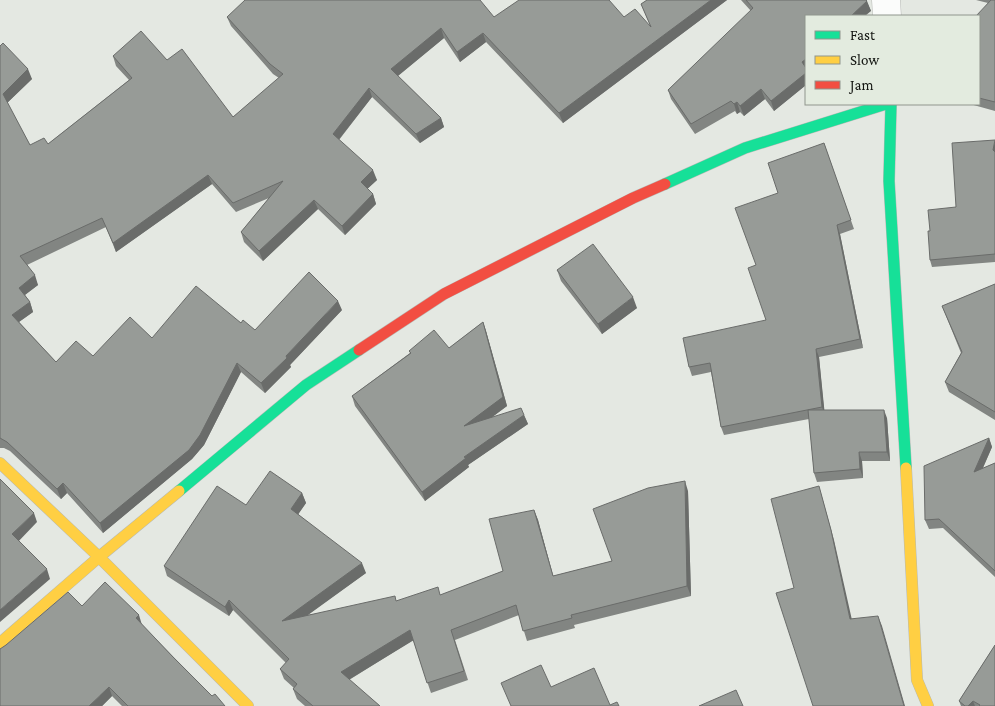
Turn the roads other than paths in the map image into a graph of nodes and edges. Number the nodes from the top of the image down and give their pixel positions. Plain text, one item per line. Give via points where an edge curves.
1 (886, 0) edge
2 (887, 15) edge
3 (883, 105) edge
4 (890, 105) edge
5 (0, 464) edge
6 (99, 558) junction
7 (0, 643) edge
8 (248, 706) edge
9 (928, 706) edge

1 - 2 street
3 - 6 street via 745,148 633,198 444,294 306,385
4 - 9 street via 889,181 913,619 917,680
5 - 6 street
6 - 7 street
6 - 8 street

